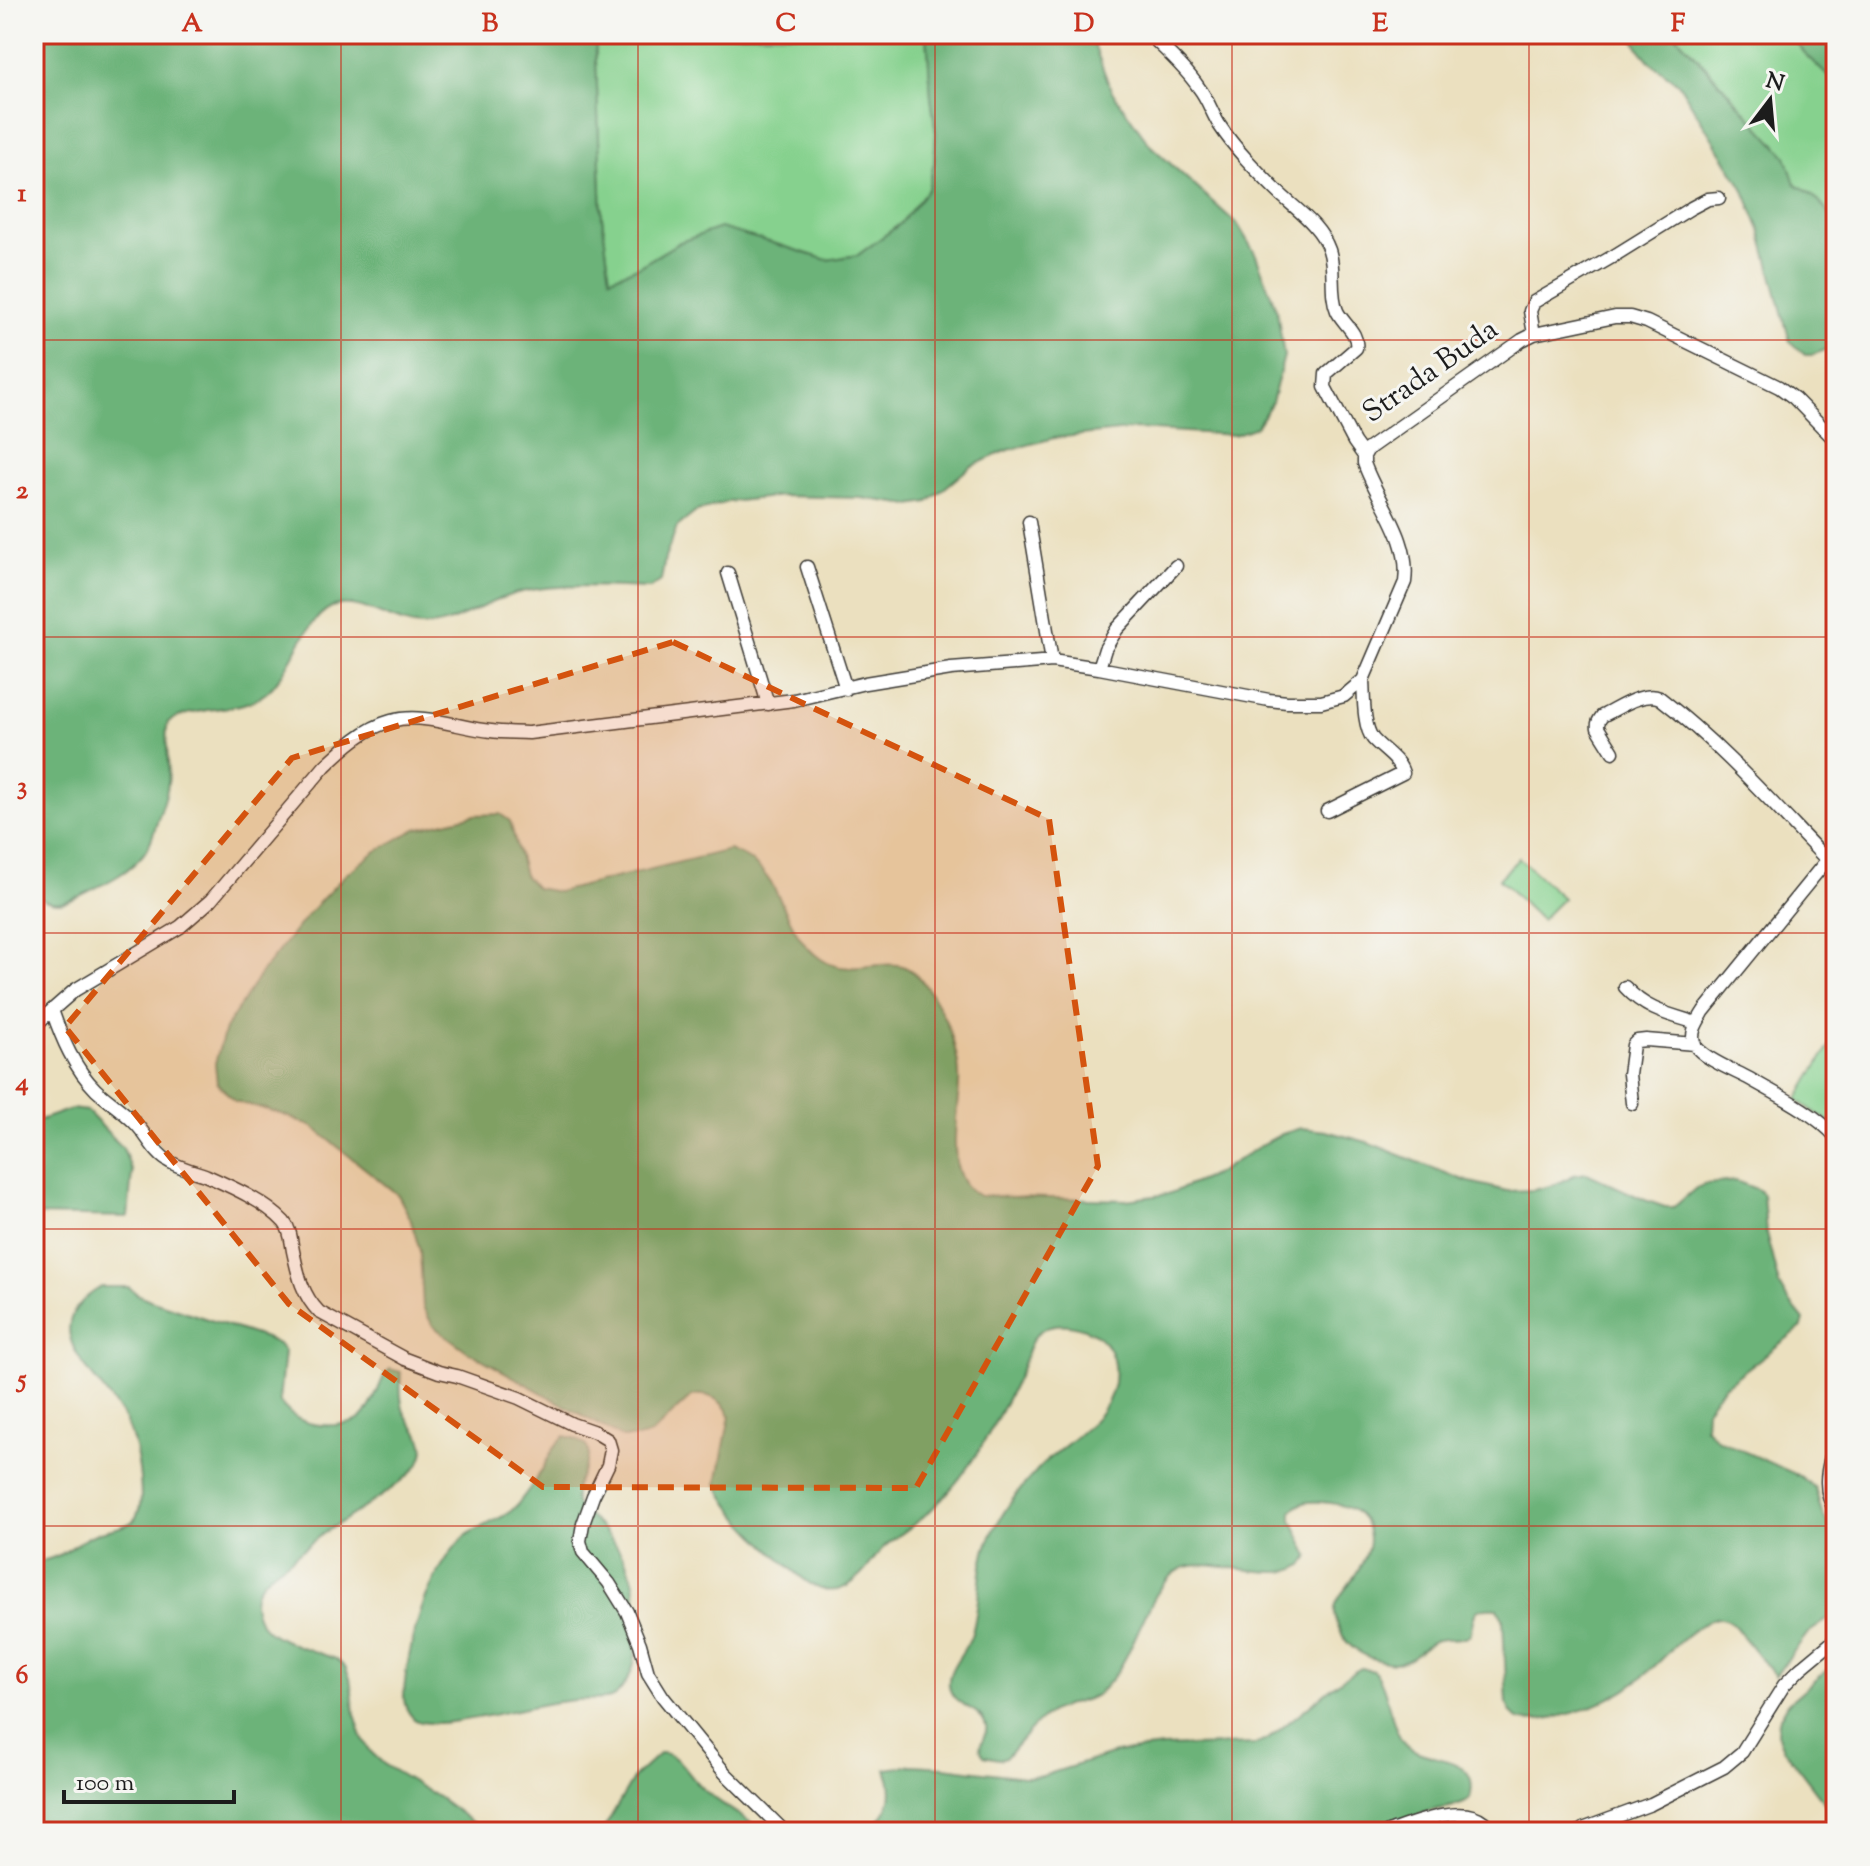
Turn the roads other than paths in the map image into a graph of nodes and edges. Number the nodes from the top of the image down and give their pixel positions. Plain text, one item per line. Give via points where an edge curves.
1 (1149, 34) edge
2 (1719, 198) dead end
3 (1534, 334) junction
4 (1836, 441) edge
5 (1364, 456) junction
6 (1029, 522) dead end
7 (1176, 566) dead end
8 (807, 567) dead end
9 (728, 573) dead end
10 (1052, 661) junction
11 (1099, 668) junction
12 (1363, 680) junction
13 (846, 689) junction
14 (768, 704) junction
15 (1613, 752) dead end
16 (1327, 811) dead end
17 (1836, 849) edge
18 (1827, 860) junction
19 (1625, 987) dead end
20 (52, 1010) junction
21 (1697, 1023) junction
22 (34, 1026) edge
23 (1695, 1044) junction
24 (1632, 1103) dead end
25 (1836, 1137) edge
26 (1836, 1439) edge
27 (1836, 1511) edge
28 (1836, 1639) edge
29 (785, 1832) edge
30 (1388, 1832) edge
31 (1492, 1832) edge
32 (1579, 1832) edge

1 - 5 street via 1201,89 1221,128 1320,232 1329,251 1334,305 1357,341 1356,348 1326,374 1325,387
2 - 3 street, Strada Buda via 1691,208 1534,302
3 - 4 street, Strada Buda via 1615,317 1647,322 1779,387
3 - 5 street, Strada Buda via 1375,443
5 - 12 street, Strada Buda via 1407,566 1400,596
6 - 10 street
7 - 11 street via 1117,629
8 - 13 street
9 - 14 street
10 - 11 street
10 - 13 street via 951,669
11 - 12 street via 1287,702 1336,699
12 - 16 street via 1371,736 1403,773
13 - 14 street
14 - 20 street via 529,733 415,718 382,724 325,766 197,913
15 - 18 street via 1598,728 1599,719 1640,698 1660,698 1733,763
17 - 18 street
18 - 21 street
19 - 21 street via 1648,1008
20 - 22 street
20 - 29 street via 85,1078 135,1122 159,1155 244,1194 286,1224 301,1286 319,1312 405,1359 519,1398 608,1440 608,1465 583,1524 583,1552 627,1612 648,1673 663,1697 725,1773
21 - 23 street
23 - 24 street via 1637,1041 1629,1074
23 - 25 street
26 - 27 street via 1826,1483
28 - 32 street via 1784,1685 1742,1752 1724,1767
30 - 31 street via 1462,1813 1483,1820

